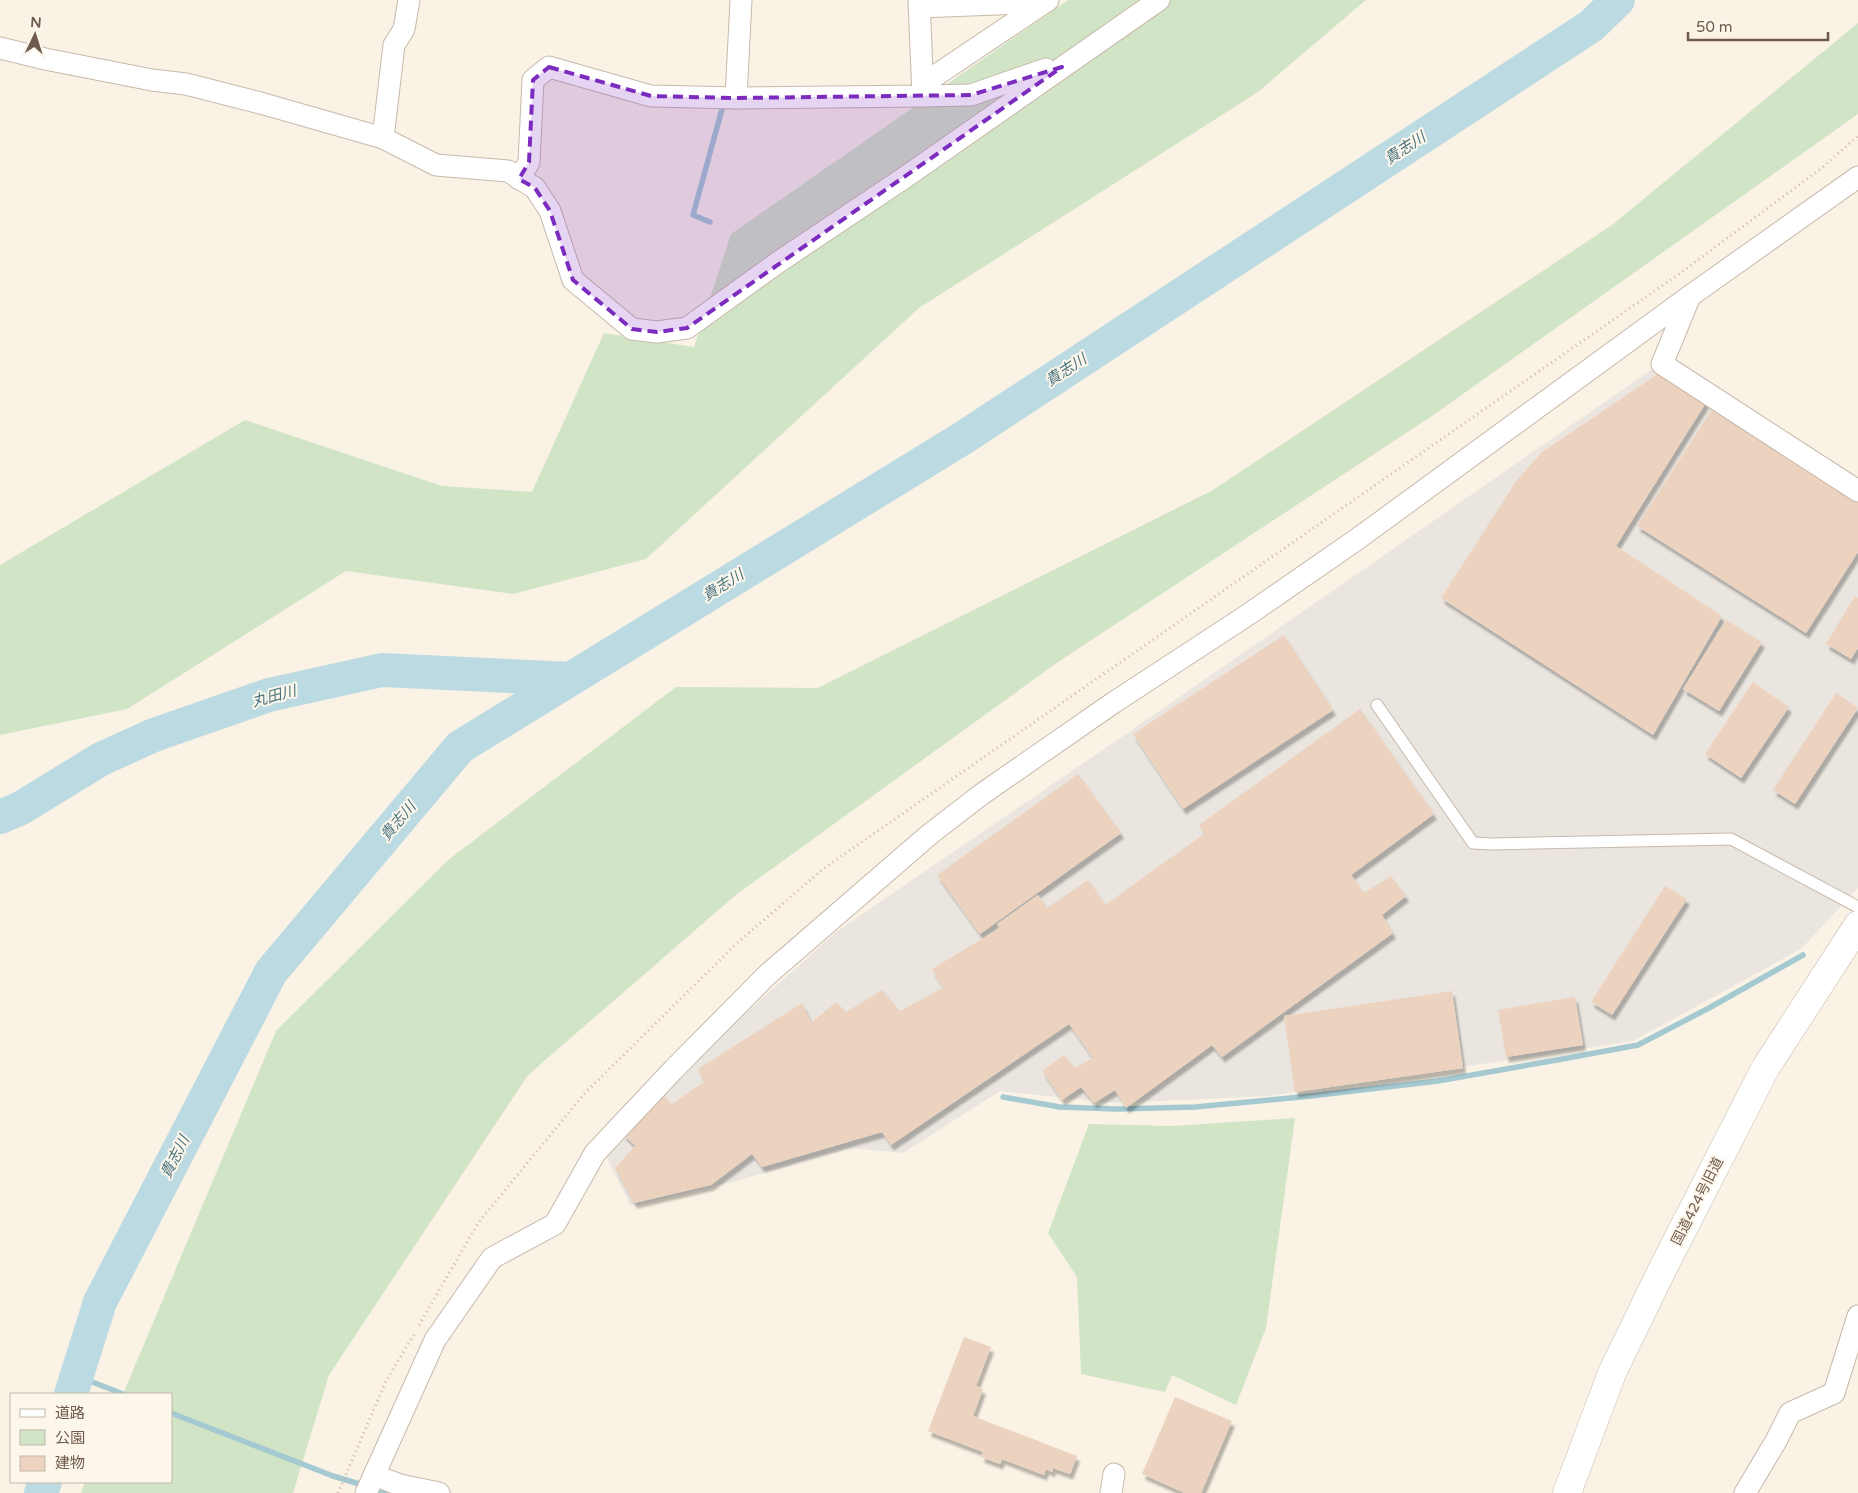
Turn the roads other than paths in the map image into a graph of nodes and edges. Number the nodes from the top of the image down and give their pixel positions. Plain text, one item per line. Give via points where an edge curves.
1 (410, 0) edge
2 (742, 0) edge
3 (1047, 0) edge
4 (1159, 0) edge
5 (997, 2) edge
6 (919, 3) edge
7 (0, 48) edge
8 (1062, 67) junction
9 (923, 90) junction
10 (736, 98) junction
11 (383, 138) junction
12 (1858, 177) edge
13 (519, 178) junction
14 (1690, 296) junction
15 (1858, 491) edge
16 (1377, 705) dead end
17 (1858, 907) edge
18 (1858, 925) edge
19 (1858, 1316) edge
20 (370, 1484) edge
21 (439, 1493) edge
22 (1567, 1493) edge
23 (1745, 1493) edge

1 - 11 street via 404,29 394,45
2 - 10 street
3 - 5 street
3 - 9 street
4 - 8 street
5 - 6 street
6 - 9 street
7 - 11 street via 152,80 186,84
8 - 9 street via 971,94
8 - 13 street via 687,328 657,332 632,329 573,280 550,211 535,188
9 - 10 street
10 - 13 street via 651,96 550,67 533,80 529,162
11 - 13 street via 436,165 508,171
12 - 14 street
14 - 15 street via 1662,364
14 - 20 street via 1356,540 1113,702 982,794 930,834 767,975 595,1153 554,1224 492,1258 435,1340
16 - 17 lane via 1473,843 1731,839
18 - 22 street, 国道424号旧道 via 1766,1067 1612,1373
19 - 23 street via 1834,1392 1790,1413
20 - 21 street

